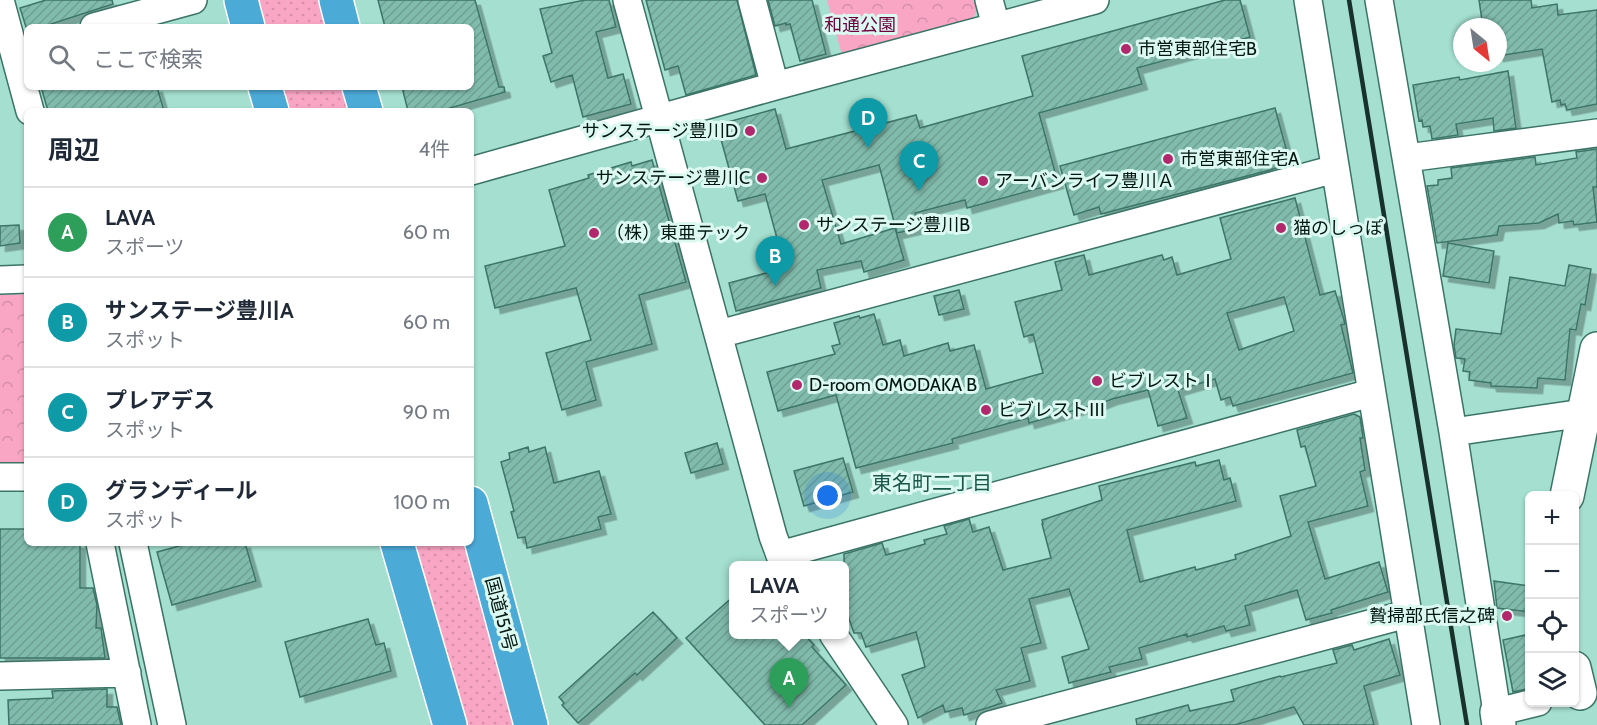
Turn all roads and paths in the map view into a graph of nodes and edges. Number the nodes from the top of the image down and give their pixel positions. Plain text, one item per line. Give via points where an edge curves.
1 (0, 0) edge
2 (193, 0) edge
3 (241, 0) edge
4 (336, 0) edge
5 (627, 0) edge
6 (752, 0) edge
7 (988, 0) edge
8 (1095, 0) edge
9 (1308, 0) edge
10 (1379, 0) edge
11 (105, 24) edge
12 (247, 24) edge
13 (342, 24) edge
14 (996, 26) junction
15 (14, 49) edge
16 (775, 86) junction
17 (24, 88) edge
18 (25, 90) edge
19 (266, 90) edge
20 (360, 90) edge
21 (29, 108) edge
22 (271, 108) edge
23 (365, 108) edge
24 (660, 118) junction
25 (1597, 133) edge
26 (1407, 158) junction
27 (1335, 169) junction
28 (474, 170) edge
29 (24, 279) edge
30 (0, 280) edge
31 (719, 334) junction
32 (1597, 349) edge
33 (1371, 393) junction
34 (1591, 412) edge
35 (1453, 432) junction
36 (0, 477) edge
37 (24, 477) edge
38 (1568, 491) edge
39 (474, 514) edge
40 (101, 546) edge
41 (134, 546) edge
42 (397, 546) edge
43 (784, 560) edge
44 (1407, 614) junction
45 (836, 639) edge
46 (127, 673) junction
47 (0, 676) edge
48 (1526, 707) edge
49 (1498, 719) edge
50 (137, 725) edge
51 (172, 725) edge
52 (450, 725) edge
53 (531, 725) edge
54 (894, 725) edge
55 (990, 725) edge
56 (1426, 725) edge

1 - 15 street
2 - 11 street
3 - 12 highway
4 - 13 highway
5 - 24 street
6 - 16 street
7 - 14 street
8 - 14 street
9 - 27 street
10 - 26 street
14 - 16 street
15 - 17 street
16 - 24 street
18 - 21 street
19 - 22 highway
20 - 23 highway
24 - 28 street
24 - 31 street
25 - 26 street
26 - 35 street
27 - 31 street
27 - 33 street
29 - 30 street
31 - 43 street via 773,536
32 - 34 street
33 - 43 street
33 - 44 street
34 - 35 street
34 - 38 street
35 - 49 street
36 - 37 street
39 - 53 highway, 国道151号
40 - 46 street
41 - 51 street
42 - 52 highway
44 - 55 street
44 - 56 street
45 - 54 street
46 - 47 street
46 - 50 street
48 - 49 street

